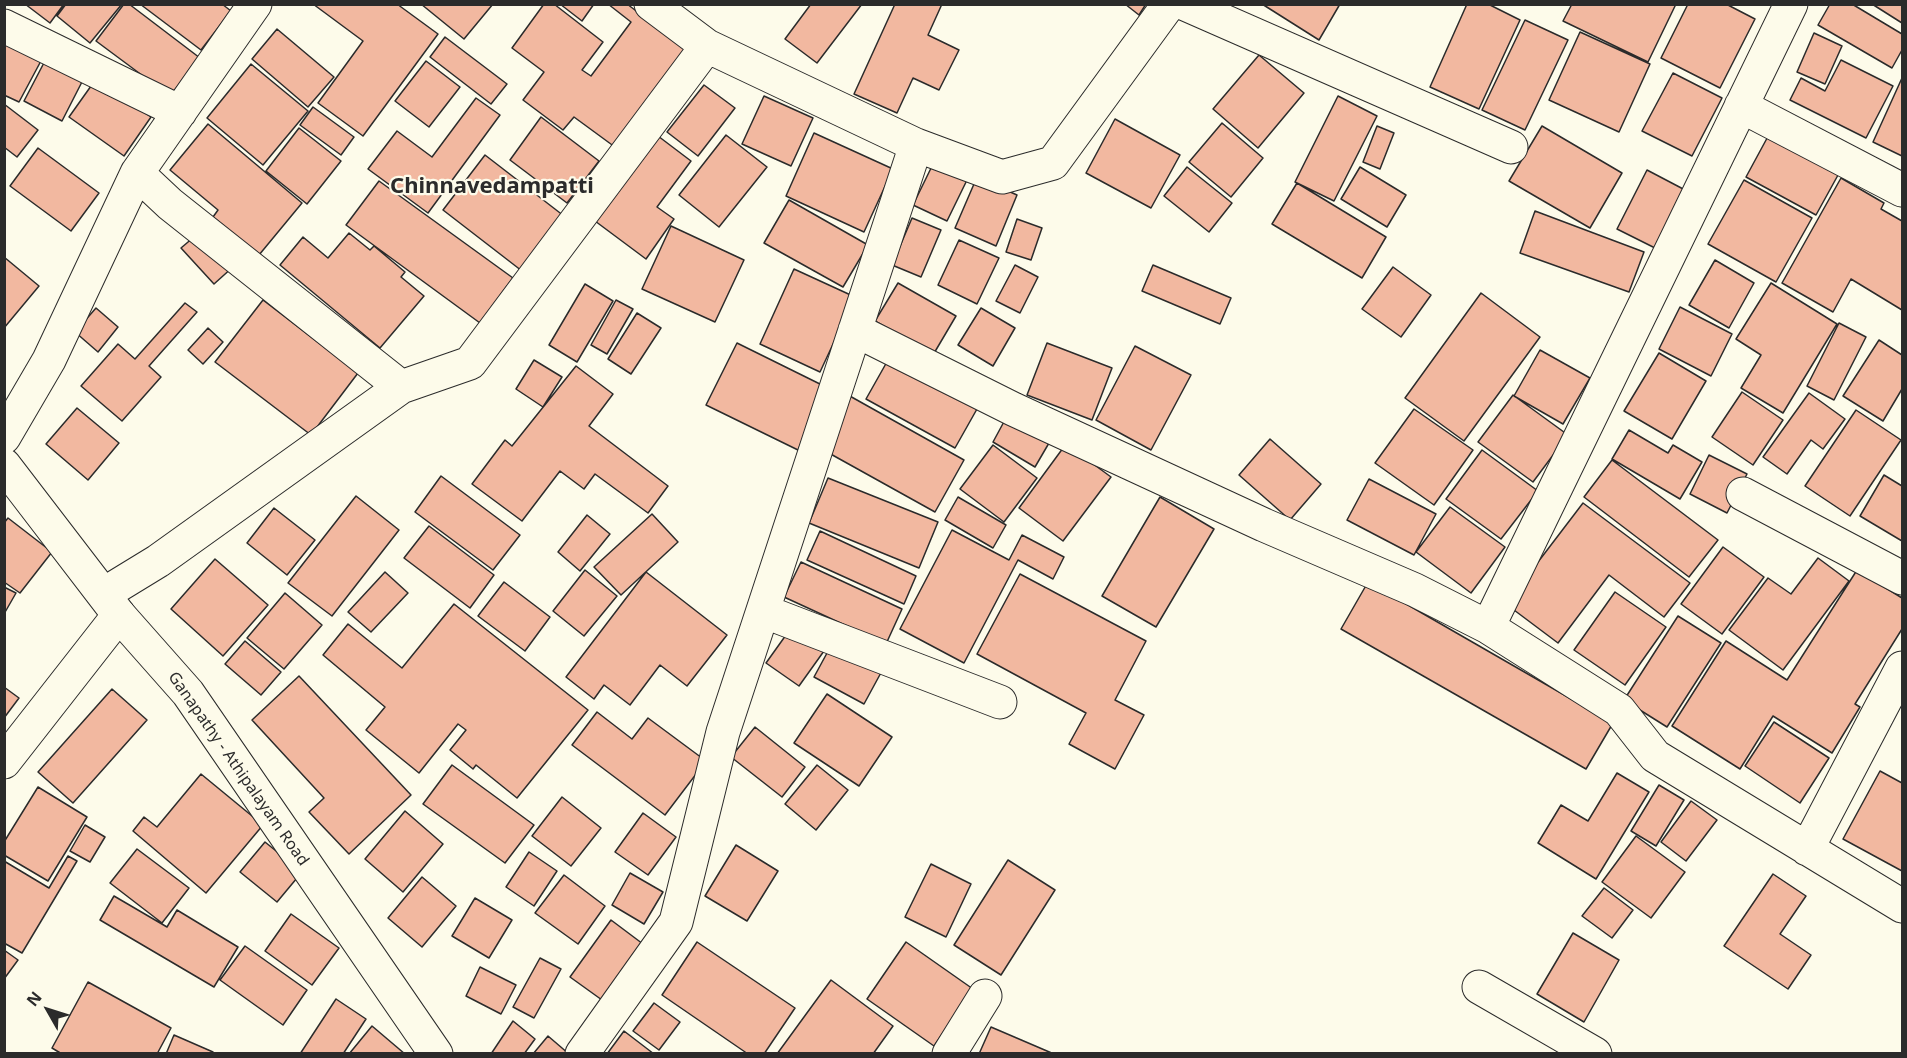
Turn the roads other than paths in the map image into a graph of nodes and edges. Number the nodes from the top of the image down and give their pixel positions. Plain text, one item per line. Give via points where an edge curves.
1 (255, 4) edge
2 (651, 4) edge
3 (1169, 4) edge
4 (1185, 4) edge
5 (1791, 4) edge
6 (4, 26) edge
7 (707, 46) junction
8 (1741, 106) junction
9 (180, 112) junction
10 (916, 145) junction
11 (1511, 147) dead end
12 (137, 173) junction
13 (1902, 190) edge
14 (855, 330) junction
15 (401, 387) junction
16 (4, 437) edge
17 (4, 465) edge
18 (1743, 494) dead end
19 (1902, 578) edge
20 (112, 604) junction
21 (763, 611) junction
22 (1488, 627) junction
23 (1902, 668) edge
24 (1000, 702) dead end
25 (4, 762) edge
26 (1807, 849) junction
27 (1902, 906) edge
28 (1479, 987) dead end
29 (985, 996) dead end
30 (436, 1053) edge
31 (582, 1053) edge
32 (949, 1053) edge
33 (1595, 1053) edge

1 - 9 street
2 - 7 street
3 - 10 street via 1053,163 1002,177
4 - 11 street
5 - 8 street
6 - 9 street
7 - 10 street
7 - 15 street via 470,363
8 - 13 street
8 - 22 street
9 - 12 street
10 - 14 street
12 - 15 street via 170,204
12 - 16 street via 49,360
14 - 21 street
14 - 22 street via 1013,409 1415,590
15 - 20 street via 158,561
17 - 20 street, Ganapathy - Athipalayam Road
18 - 19 street
20 - 25 street
20 - 30 street, Ganapathy - Athipalayam Road via 188,693
21 - 24 street
21 - 31 street via 723,732 676,922
22 - 26 street via 1619,710 1655,756
23 - 26 street
26 - 27 street
28 - 33 street
29 - 32 street

